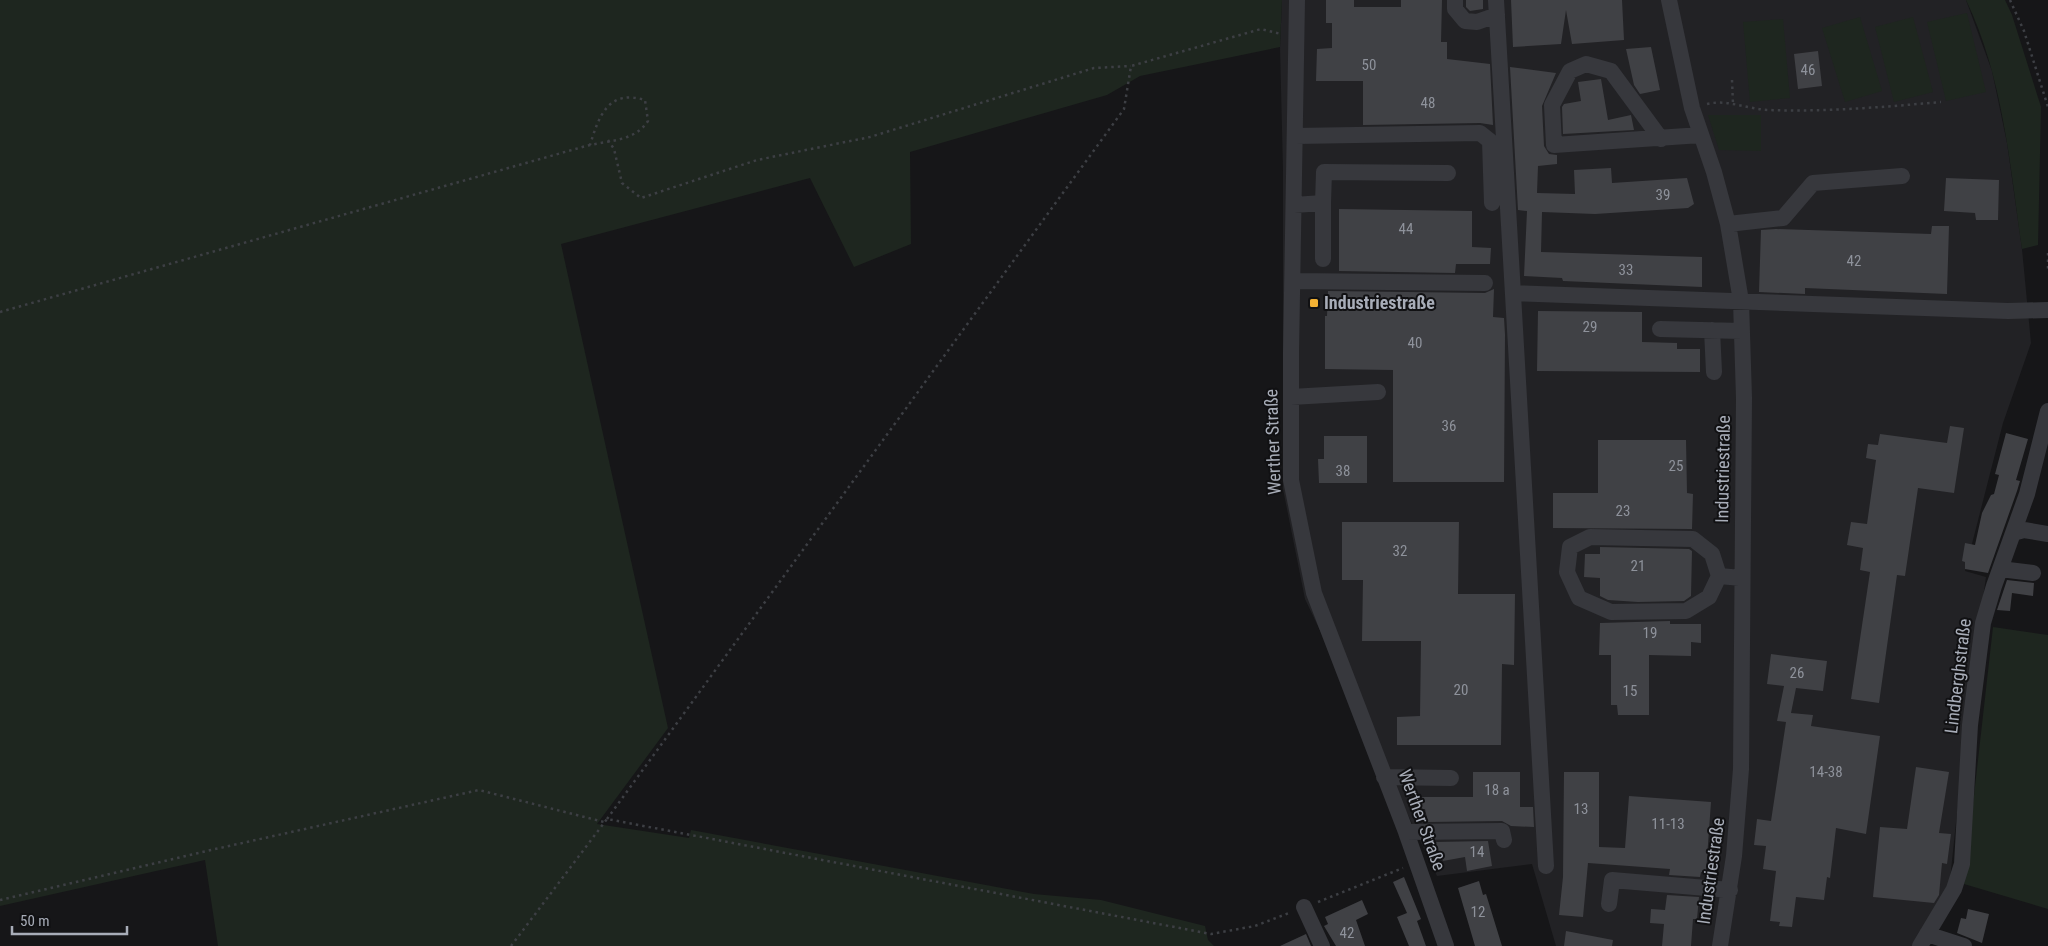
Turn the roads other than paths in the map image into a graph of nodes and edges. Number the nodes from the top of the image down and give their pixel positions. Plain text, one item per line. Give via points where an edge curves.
1 (1297, 0) edge
2 (1455, 0) edge
3 (1669, 0) edge
4 (1496, 8) edge
5 (1701, 135) junction
6 (1295, 136) junction
7 (1661, 139) junction
8 (1448, 173) dead end
9 (1902, 176) dead end
10 (1323, 203) junction
11 (1492, 203) dead end
12 (1294, 204) junction
13 (1728, 224) junction
14 (1323, 259) dead end
15 (1293, 281) junction
16 (1485, 283) dead end
17 (1513, 293) junction
18 (1741, 301) junction
19 (2048, 310) edge
20 (1660, 329) dead end
21 (1712, 330) junction
22 (1742, 331) junction
23 (1714, 372) dead end
24 (1378, 392) dead end
25 (1291, 397) junction
26 (2048, 411) edge
27 (2013, 533) junction
28 (2048, 534) edge
29 (2000, 568) junction
30 (2033, 573) dead end
31 (1719, 576) junction
32 (1742, 578) junction
33 (1384, 777) junction
34 (1451, 778) dead end
35 (1406, 832) junction
36 (1504, 840) dead end
37 (1546, 866) dead end
38 (1730, 890) junction
39 (1609, 904) dead end
40 (1304, 907) road end
41 (1924, 940) edge
42 (1322, 946) edge
43 (1446, 946) edge
44 (1720, 946) edge
45 (1964, 946) edge

1 - 6 street, Werther Straße
2 - 4 street via 1455,9 1465,20 1477,22
3 - 5 street, Industriestraße via 1692,108
4 - 17 street
5 - 7 street
5 - 13 street, Industriestraße
6 - 11 street via 1480,133 1490,141
6 - 12 street, Werther Straße
7 - 7 street via 1554,145 1552,105 1570,71 1586,64 1611,71
8 - 10 street via 1324,172
9 - 13 street via 1813,183 1783,218
10 - 12 street
10 - 14 street
12 - 15 street, Werther Straße
13 - 18 street, Industriestraße
15 - 16 street
15 - 25 street, Werther Straße
17 - 18 street
17 - 37 street
18 - 19 street
18 - 22 street, Industriestraße
20 - 21 street
21 - 22 street
21 - 23 street
22 - 32 street, Industriestraße
24 - 25 street
25 - 33 street, Werther Straße via 1291,480 1314,593
26 - 27 street, Lindberghstraße via 2027,494
27 - 28 street via 2024,530
27 - 29 street, Lindberghstraße
29 - 30 street
29 - 41 street, Lindberghstraße via 1984,623 1970,725 1962,864 1954,889
31 - 31 street via 1712,554 1693,539 1590,537 1570,547 1567,572 1578,598 1611,612 1686,611 1709,597
31 - 32 street
32 - 38 street, Industriestraße via 1740,795
33 - 34 street
33 - 35 street, Werther Straße
35 - 36 street via 1502,831
35 - 43 street, Werther Straße
38 - 39 street via 1612,880
38 - 44 street, Industriestraße
40 - 42 street
41 - 45 street

